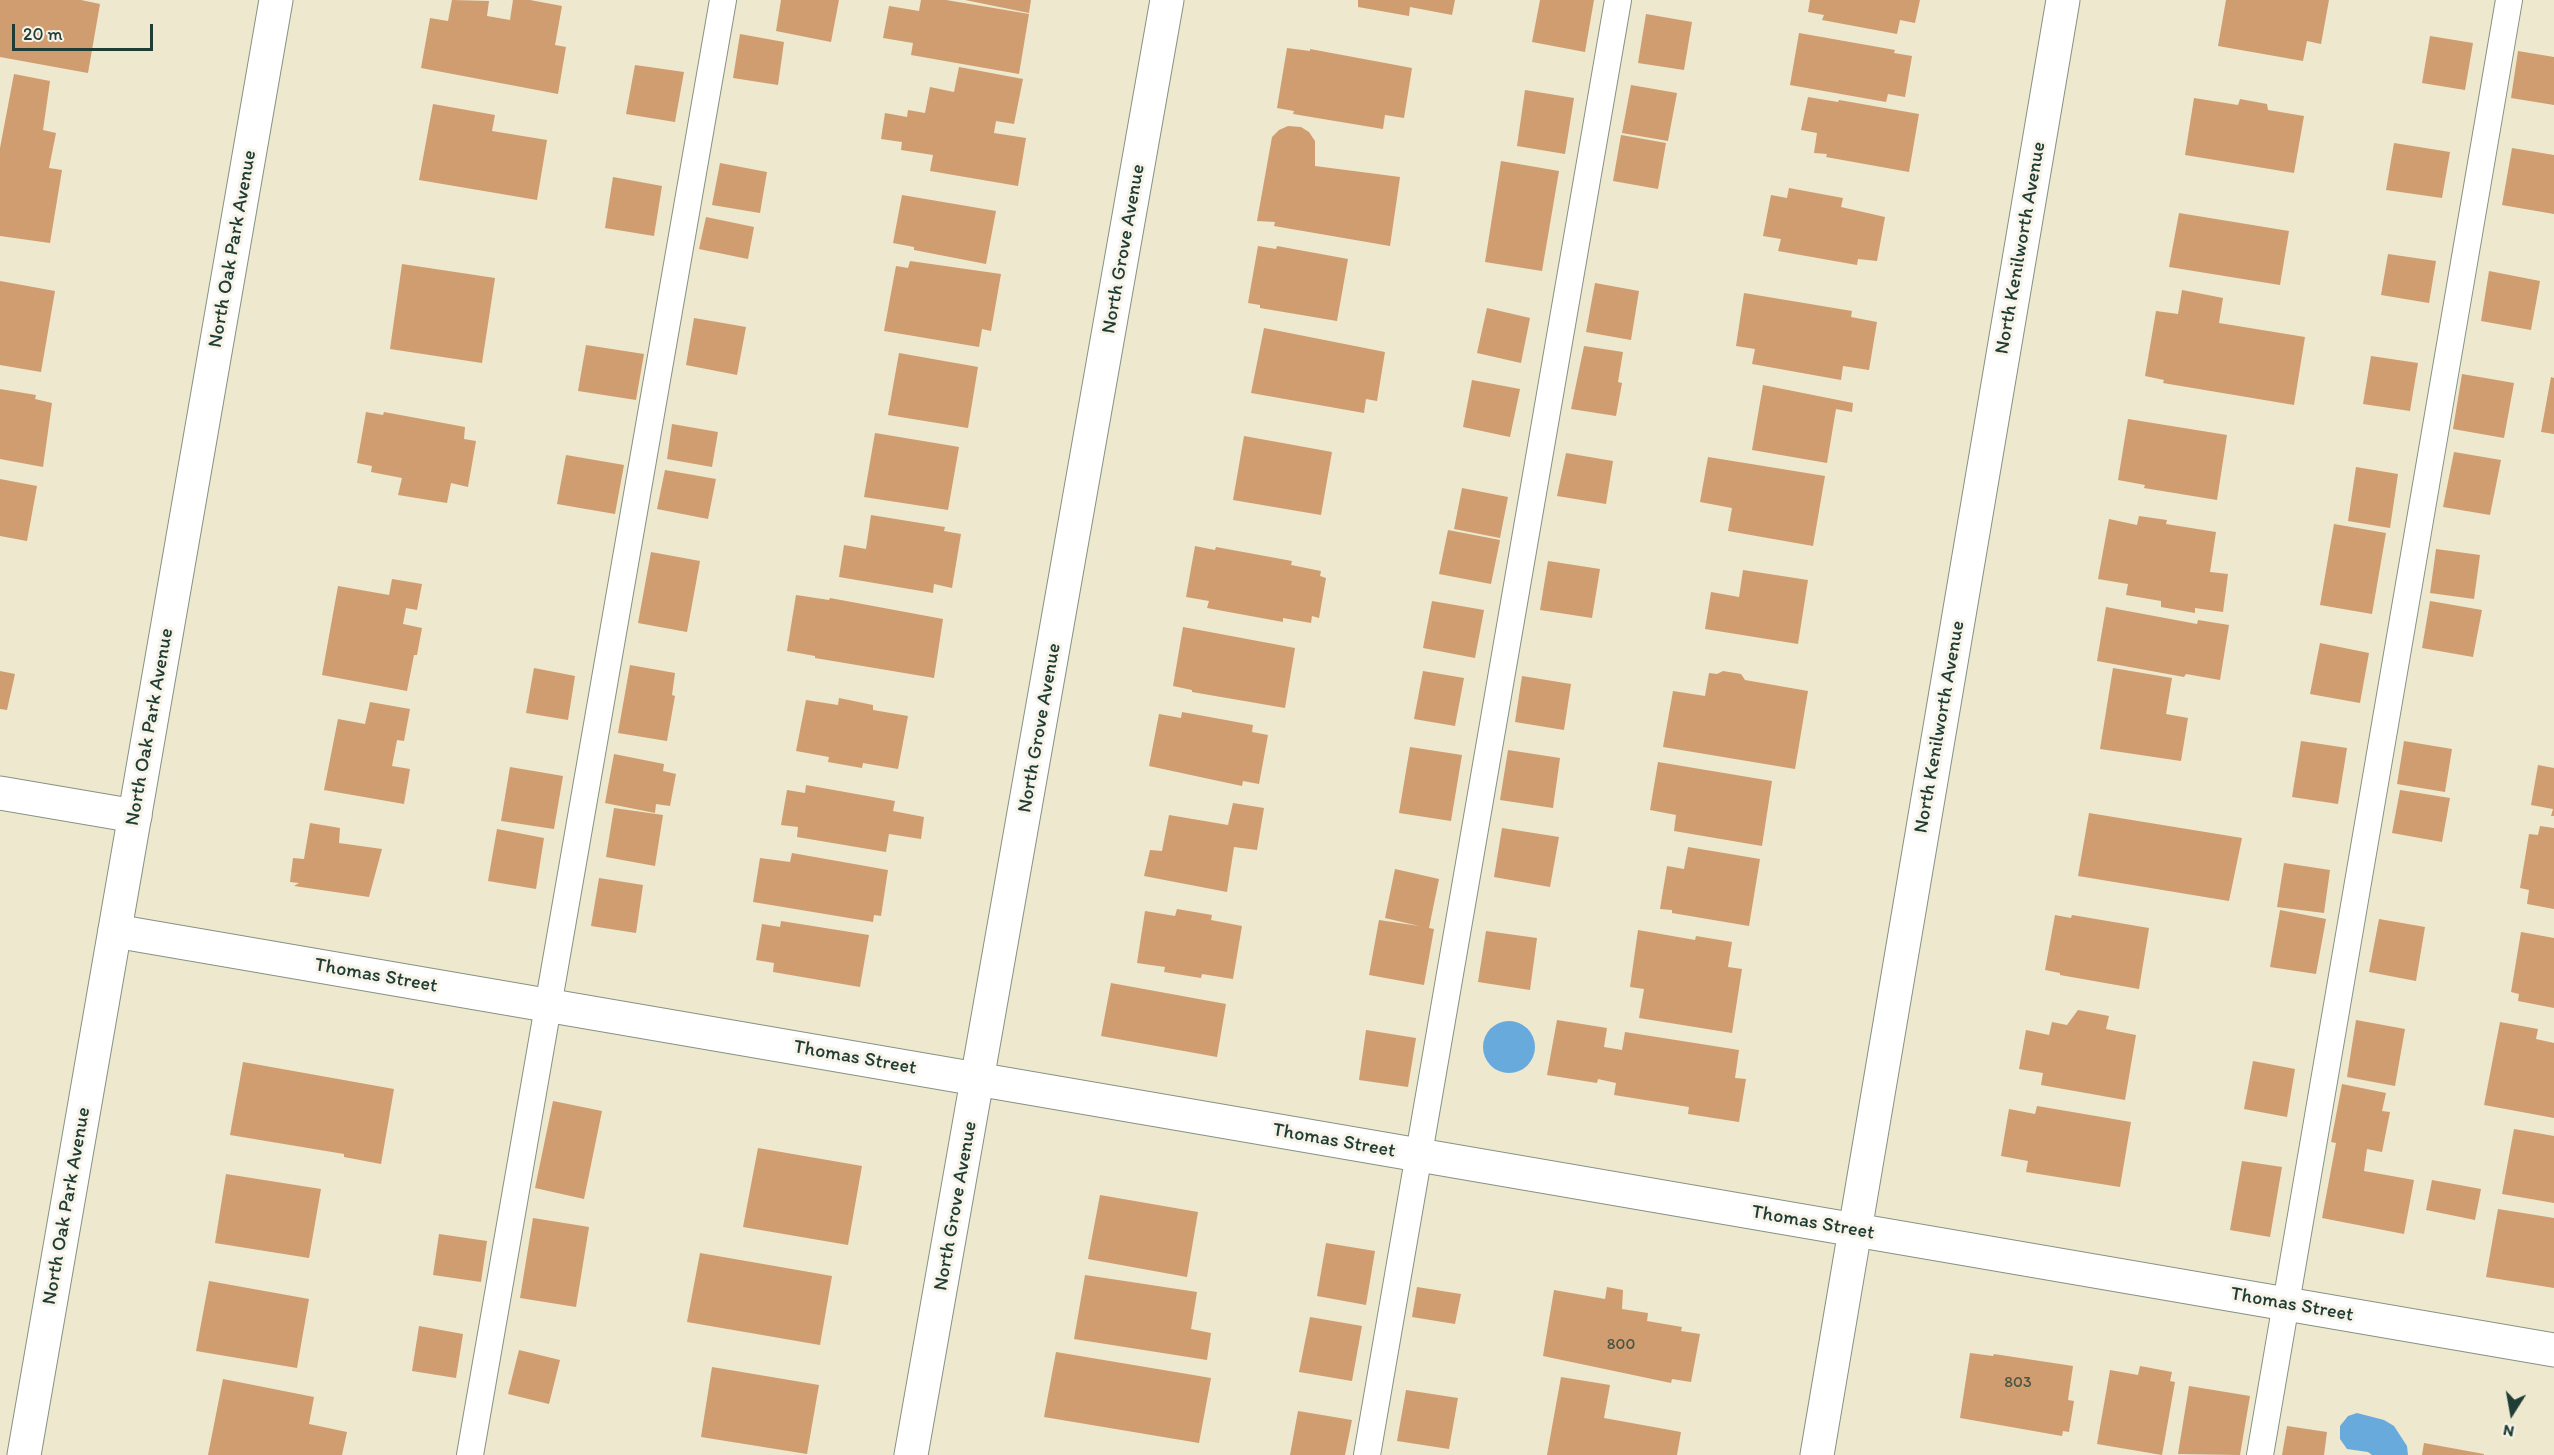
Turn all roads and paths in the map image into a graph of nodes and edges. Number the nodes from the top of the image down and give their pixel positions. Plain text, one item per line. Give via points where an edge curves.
1 (276, 0) edge
2 (723, 0) edge
3 (1167, 0) edge
4 (1618, 0) edge
5 (2063, 0) edge
6 (2510, 0) edge
7 (0, 794) edge
8 (135, 816) junction
9 (115, 931) junction
10 (548, 1005) junction
11 (978, 1079) junction
12 (1417, 1155) junction
13 (1855, 1230) junction
14 (2285, 1304) junction
15 (2554, 1350) edge
16 (24, 1455) edge
17 (470, 1455) edge
18 (911, 1455) edge
19 (1367, 1455) edge
20 (1817, 1455) edge
21 (2259, 1455) edge

1 - 8 street, North Oak Park Avenue
2 - 10 lane
3 - 11 street, North Grove Avenue
4 - 12 lane
5 - 13 street, North Kenilworth Avenue
6 - 14 lane
7 - 8 street
8 - 9 street, North Oak Park Avenue
9 - 10 street, Thomas Street
9 - 16 street, North Oak Park Avenue
10 - 11 street, Thomas Street
10 - 17 lane
11 - 12 street, Thomas Street
11 - 18 street, North Grove Avenue
12 - 13 street, Thomas Street
12 - 19 lane
13 - 14 street, Thomas Street
13 - 20 street, North Kenilworth Avenue
14 - 15 street, Thomas Street
14 - 21 lane

